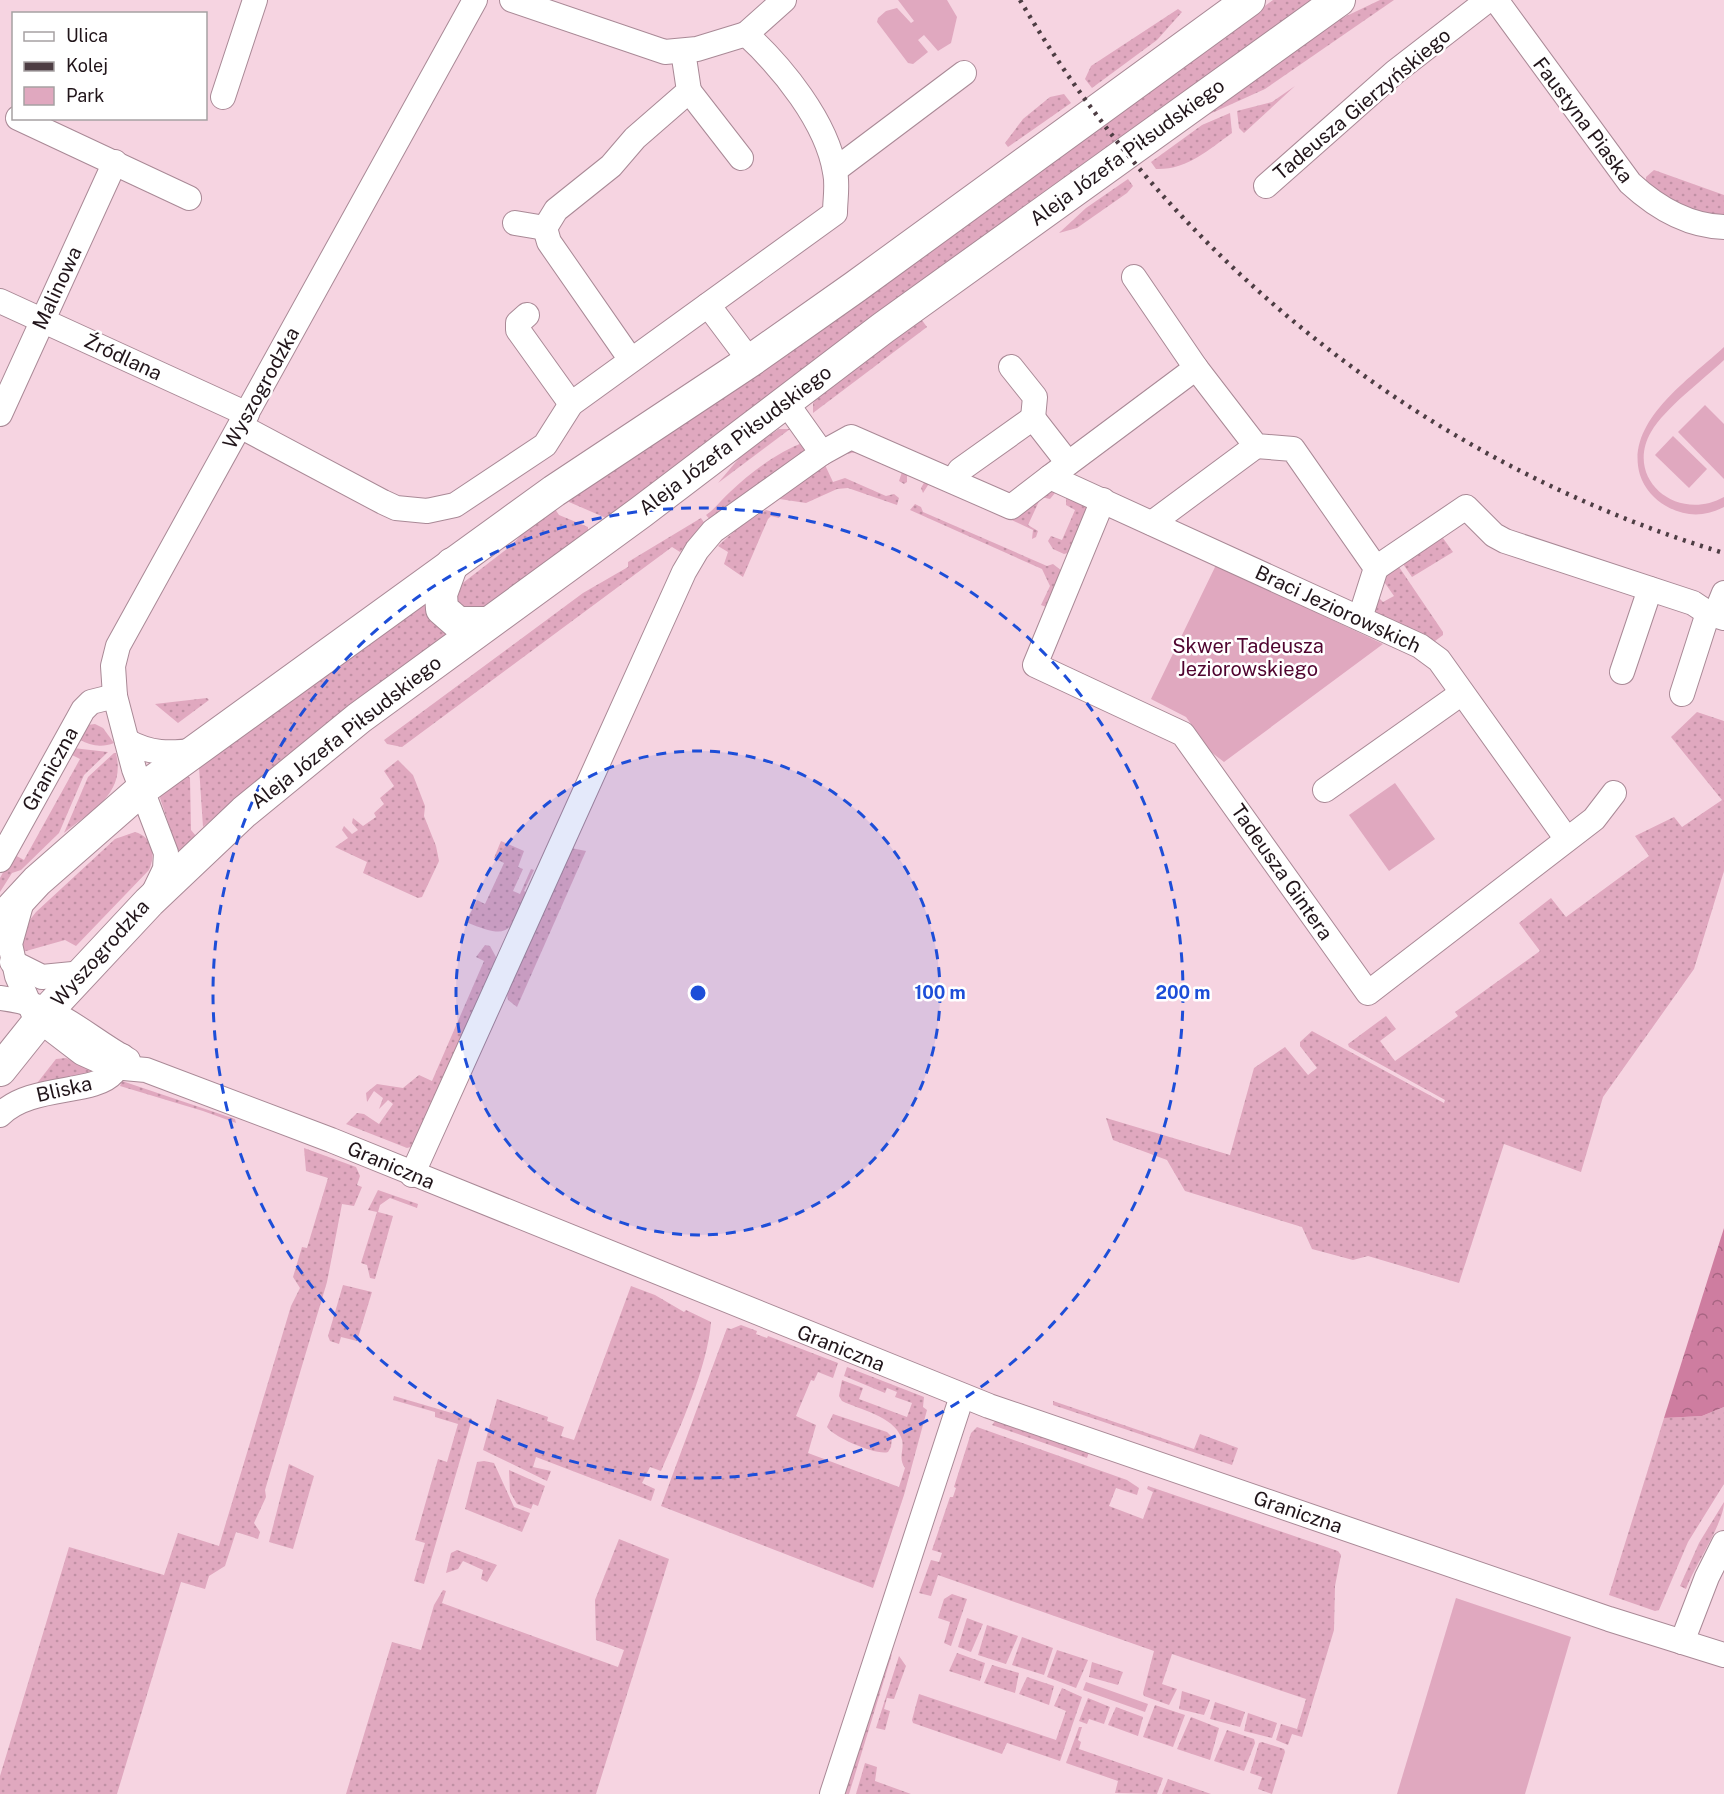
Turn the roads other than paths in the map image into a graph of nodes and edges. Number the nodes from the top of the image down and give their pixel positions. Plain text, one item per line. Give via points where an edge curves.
1 (255, 0) edge
2 (476, 0) edge
3 (512, 0) edge
4 (784, 0) edge
5 (1249, 0) edge
6 (1338, 0) edge
7 (1488, 0) edge
8 (1496, 0) edge
9 (746, 34) junction
10 (683, 51) junction
11 (964, 73) dead end
12 (690, 91) junction
13 (223, 97) dead end
14 (22, 120) edge
15 (741, 158) dead end
16 (115, 162) junction
17 (835, 170) junction
18 (1266, 186) dead end
19 (189, 198) dead end
20 (515, 223) dead end
21 (1724, 227) edge
22 (545, 228) junction
23 (1134, 277) dead end
24 (0, 301) edge
25 (708, 305) junction
26 (527, 315) dead end
27 (43, 320) junction
28 (631, 360) junction
29 (750, 361) junction
30 (1011, 367) dead end
31 (1196, 368) junction
32 (785, 401) junction
33 (571, 404) junction
34 (0, 414) edge
35 (1033, 418) junction
36 (243, 420) junction
37 (1256, 446) junction
38 (822, 453) junction
39 (1059, 470) junction
40 (953, 481) junction
41 (1103, 500) junction
42 (1152, 523) junction
43 (452, 564) junction
44 (1376, 568) junction
45 (1650, 589) junction
46 (1724, 593) edge
47 (1716, 615) edge
48 (1360, 618) junction
49 (488, 623) junction
50 (1622, 672) dead end
51 (1462, 693) junction
52 (1682, 694) dead end
53 (115, 696) junction
54 (127, 741) junction
55 (196, 750) junction
56 (141, 790) junction
57 (1325, 790) dead end
58 (1614, 793) dead end
59 (1566, 838) junction
60 (0, 860) edge
61 (25, 893) junction
62 (149, 902) junction
63 (0, 921) edge
64 (12, 962) junction
65 (83, 973) junction
66 (0, 998) edge
67 (38, 1011) junction
68 (119, 1062) junction
69 (0, 1070) edge
70 (0, 1115) edge
71 (412, 1175) junction
72 (962, 1396) junction
73 (1724, 1543) edge
74 (1682, 1642) junction
75 (1724, 1655) edge
76 (832, 1794) edge

1 - 13 street
2 - 36 street, Wyszogrodzka
3 - 10 street via 649,49
4 - 9 street
5 - 29 main road
6 - 32 main road, Aleja Józefa Piłsudskiego
7 - 18 street, Tadeusza Gierzyńskiego via 1395,72
8 - 21 street, Faustyna Piaska via 1630,183 1679,217
9 - 10 street
9 - 17 street via 788,79 825,142
10 - 12 street
11 - 17 street
12 - 15 street
12 - 22 street via 635,138 612,166 556,210
14 - 16 street
16 - 19 street
16 - 27 street, Malinowa
17 - 25 street via 835,213
20 - 22 street
22 - 28 street via 549,242
23 - 31 street
24 - 27 street, Źródlana
25 - 28 street
25 - 29 street
26 - 33 street via 518,323 518,330
27 - 34 street, Malinowa
27 - 36 street, Źródlana
28 - 33 street
29 - 43 main road
30 - 35 street via 1035,397
31 - 37 street
31 - 39 street
32 - 38 street
32 - 49 main road, Aleja Józefa Piłsudskiego
33 - 36 street, Źródlana via 545,445 455,505 427,511 390,505
35 - 39 street
35 - 40 street via 960,470
36 - 53 street, Wyszogrodzka via 126,630 113,666
37 - 42 street
37 - 44 street via 1293,449
38 - 40 street via 851,437
38 - 71 street via 714,531 684,572
39 - 40 street via 1011,507
39 - 41 street, Braci Jeziorowskich
41 - 42 street, Braci Jeziorowskich
41 - 59 street, Tadeusza Gintera via 1035,665 1183,734 1368,993
42 - 48 street, Braci Jeziorowskich
43 - 49 main road via 441,594 442,609 458,622
43 - 55 main road
44 - 45 street via 1466,507 1505,541
44 - 48 street
45 - 47 street
45 - 50 street
46 - 47 street
47 - 52 street
48 - 51 street, Braci Jeziorowskich via 1420,646 1438,660
49 - 62 main road, Aleja Józefa Piłsudskiego via 278,783
51 - 57 street
51 - 59 street, Braci Jeziorowskich
53 - 54 street, Wyszogrodzka
53 - 60 street, Graniczna via 91,702 83,710
54 - 55 street via 144,750 163,753
54 - 56 street, Wyszogrodzka
55 - 56 main road
56 - 61 main road
56 - 62 street, Wyszogrodzka via 166,853 165,869
58 - 59 street, Tadeusza Gintera via 1593,819
61 - 63 main road
61 - 64 street via 12,933
62 - 65 main road, Wyszogrodzka
64 - 65 street via 42,977
64 - 67 street
65 - 67 main road, Wyszogrodzka
66 - 67 street, Graniczna
67 - 68 street, Graniczna via 64,1017
67 - 69 main road, Wyszogrodzka
68 - 70 street, Bliska via 111,1075 98,1082 23,1099
68 - 71 street, Graniczna via 331,1140
71 - 72 street, Graniczna
72 - 74 street, Graniczna
72 - 76 street
73 - 74 street
74 - 75 street, Graniczna

